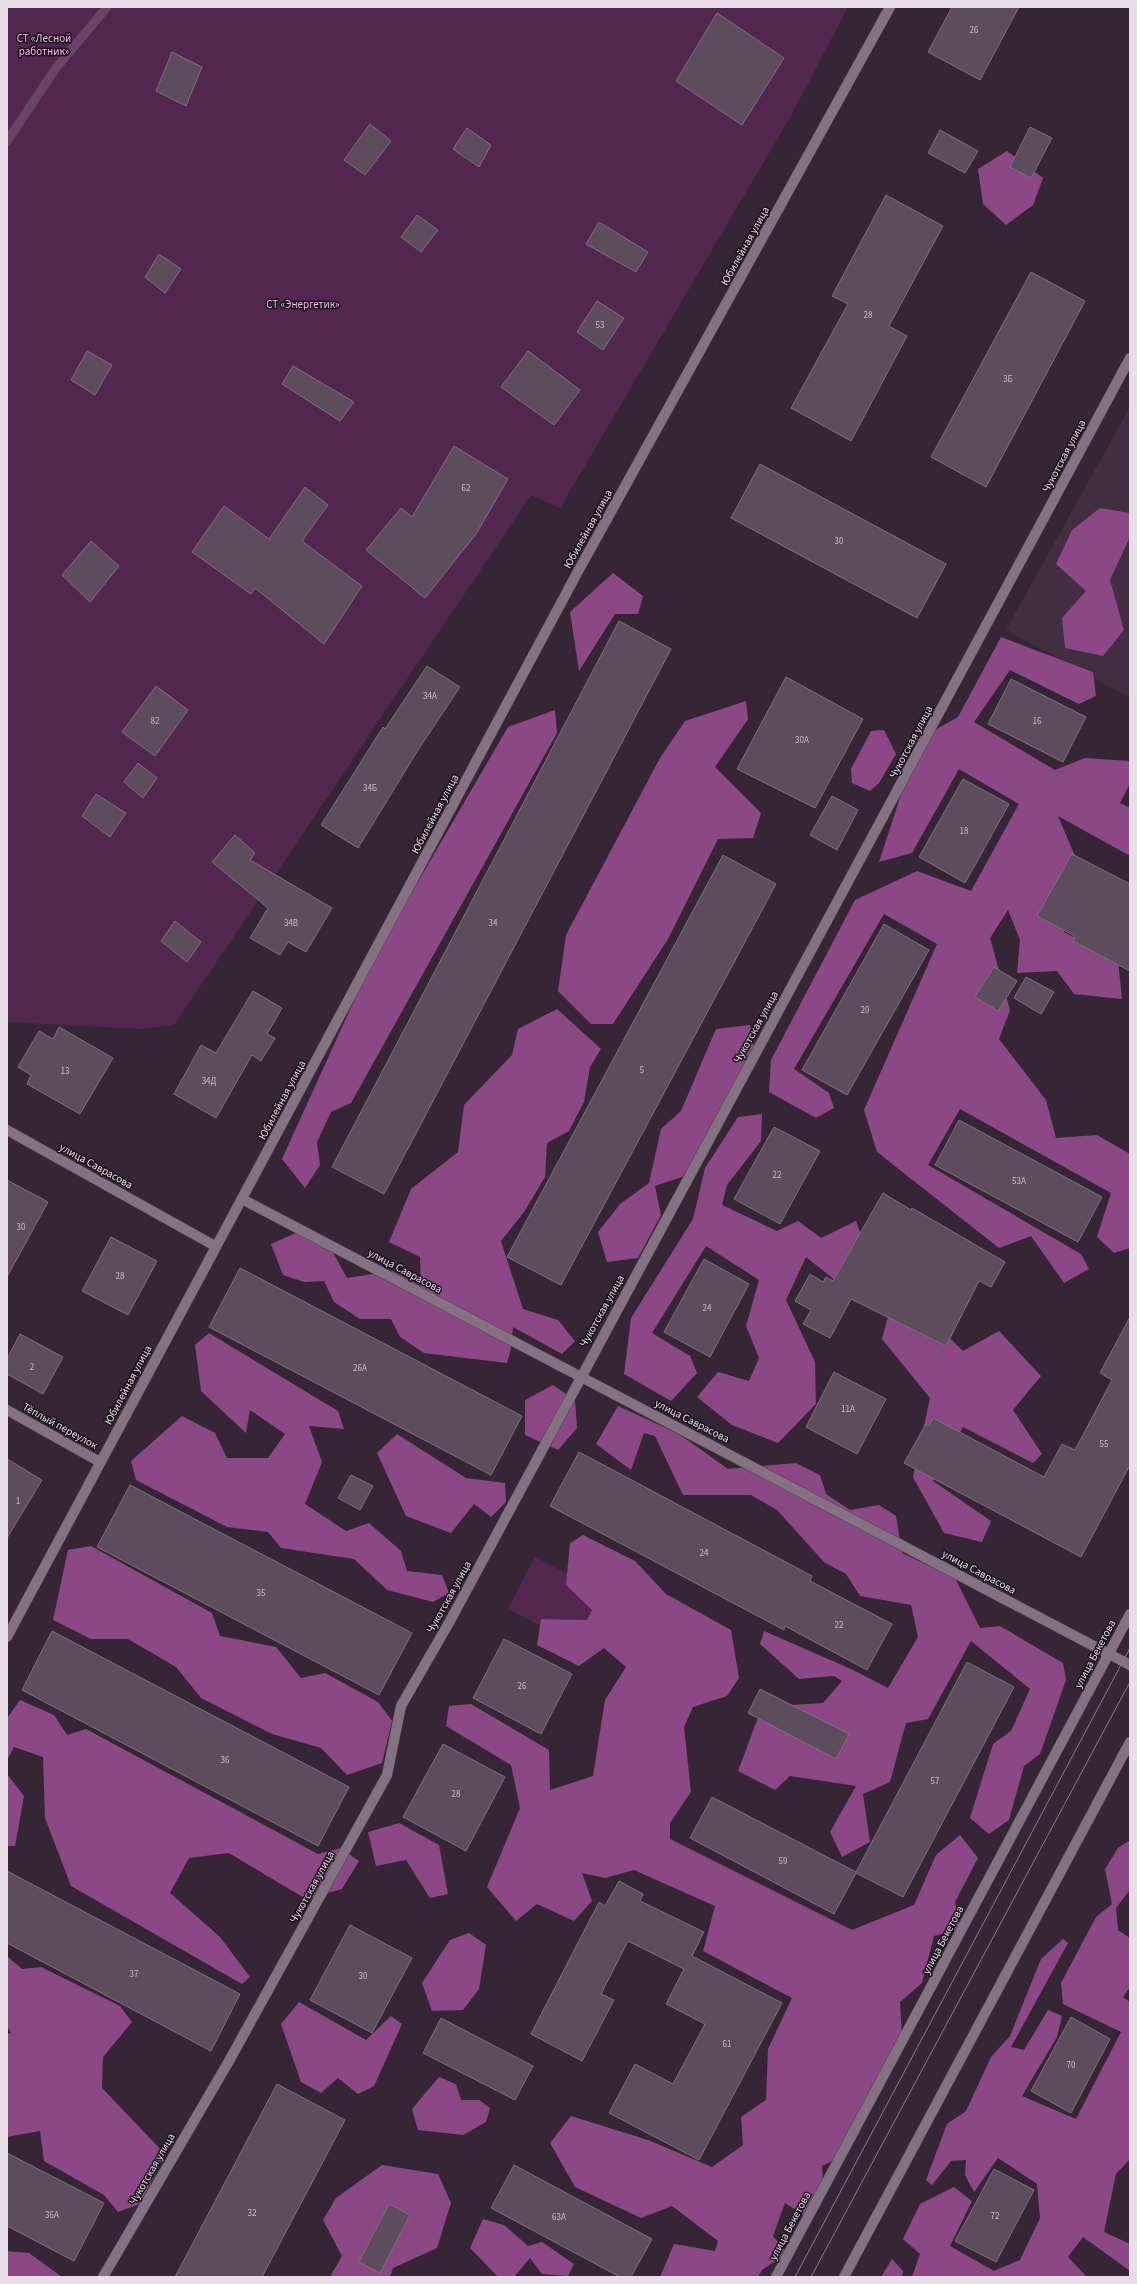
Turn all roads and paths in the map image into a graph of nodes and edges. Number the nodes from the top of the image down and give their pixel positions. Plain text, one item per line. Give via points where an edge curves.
1 (890, 7) edge
2 (1130, 358) edge
3 (7, 1130) edge
4 (242, 1199) junction
5 (215, 1246) junction
6 (580, 1377) junction
7 (7, 1410) edge
8 (100, 1462) junction
9 (1130, 1614) edge
10 (7, 1637) edge
11 (1109, 1654) junction
12 (1130, 1665) edge
13 (1130, 1742) edge
14 (102, 2277) edge
15 (776, 2277) edge
16 (844, 2277) edge

1 - 4 street, Юбилейная улица via 576,575
2 - 6 street, Чукотская улица
3 - 5 street, улица Саврасова
4 - 5 street, Юбилейная улица
4 - 6 street, улица Саврасова
5 - 8 street, Юбилейная улица
6 - 11 street, улица Саврасова
6 - 14 street, Чукотская улица via 450,1621 401,1706 387,1775 229,2062
7 - 8 street, Тёплый переулок
8 - 10 street, Юбилейная улица
9 - 11 street, улица Бекетова
11 - 12 street, улица Саврасова
11 - 15 street, улица Бекетова
13 - 16 street

